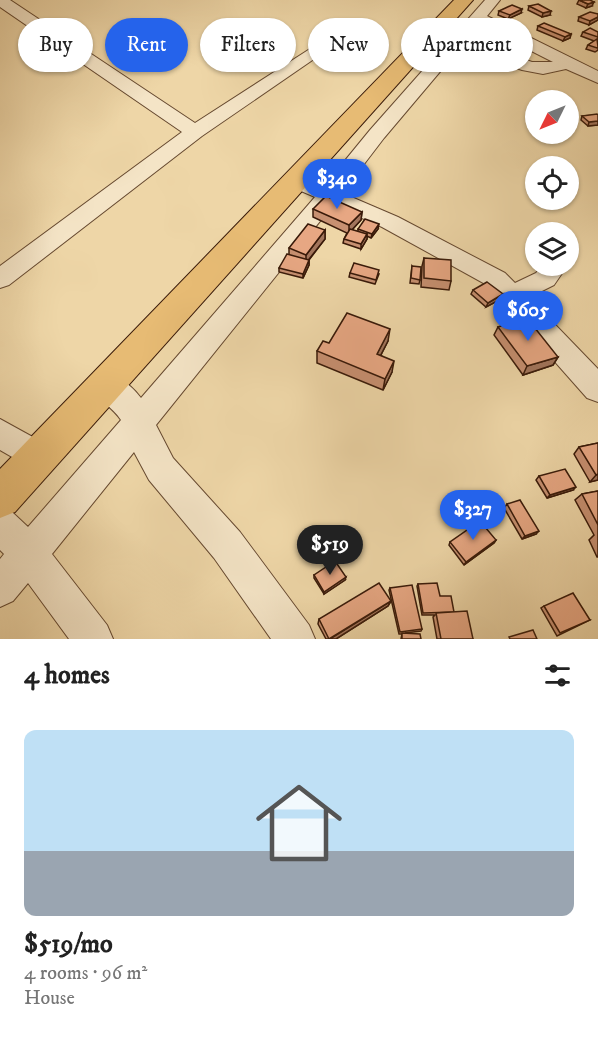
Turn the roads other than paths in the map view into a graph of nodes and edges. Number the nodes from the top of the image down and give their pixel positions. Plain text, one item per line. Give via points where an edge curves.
1 (493, 0) edge
2 (5, 8) edge
3 (471, 9) edge
4 (308, 57) edge
5 (563, 61) junction
6 (533, 66) edge
7 (598, 78) edge
8 (195, 132) junction
9 (295, 180) junction
10 (329, 195) junction
11 (547, 276) edge
12 (0, 279) edge
13 (530, 315) junction
14 (104, 385) junction
15 (598, 389) edge
16 (139, 421) junction
17 (0, 433) edge
18 (38, 457) junction
19 (0, 498) edge
20 (0, 524) edge
21 (30, 555) junction
22 (0, 588) edge
23 (93, 639) edge
24 (295, 639) edge

1 - 3 street
2 - 8 street
3 - 5 street
3 - 9 main road
3 - 10 street
4 - 8 street
5 - 6 street via 560,66 543,69
5 - 7 street
8 - 12 street
9 - 10 street
9 - 14 main road
10 - 13 street via 390,222 496,279
10 - 16 street
11 - 13 street via 526,287 523,299
13 - 15 street
14 - 16 street via 127,403
14 - 18 main road
16 - 21 street
16 - 24 street via 161,469 227,545
17 - 18 street
18 - 19 main road
20 - 21 street
21 - 22 street
21 - 23 street

